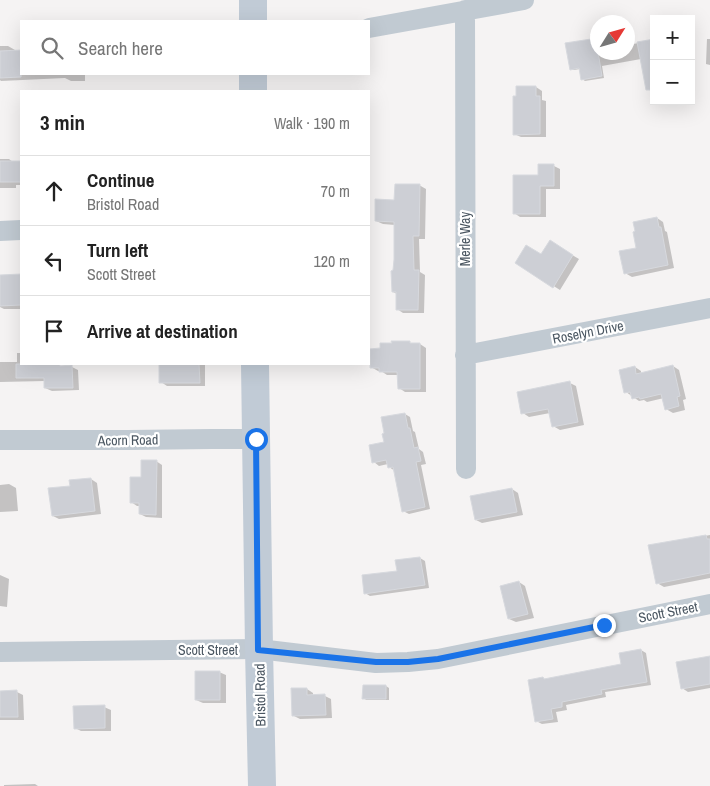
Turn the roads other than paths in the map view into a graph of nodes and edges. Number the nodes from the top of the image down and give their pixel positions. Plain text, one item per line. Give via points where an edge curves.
1 (253, 0) edge
2 (524, 0) edge
3 (464, 10) junction
4 (253, 20) edge
5 (370, 28) edge
6 (253, 75) edge
7 (253, 90) edge
8 (20, 230) edge
9 (0, 231) edge
10 (710, 308) edge
11 (465, 355) junction
12 (255, 365) edge
13 (256, 439) junction
14 (0, 440) edge
15 (466, 469) dead end
16 (710, 604) edge
17 (258, 650) junction
18 (0, 652) edge
19 (262, 786) edge

1 - 4 main road
2 - 3 street
3 - 5 street
3 - 11 street, Merle Way
6 - 7 main road
8 - 9 street
10 - 11 street, Roselyn Drive
11 - 15 street, Merle Way
12 - 13 main road, Bristol Road
13 - 14 street, Acorn Road
13 - 17 main road, Bristol Road
16 - 17 street, Scott Street via 438,659 376,662
17 - 18 street, Scott Street
17 - 19 main road, Bristol Road

